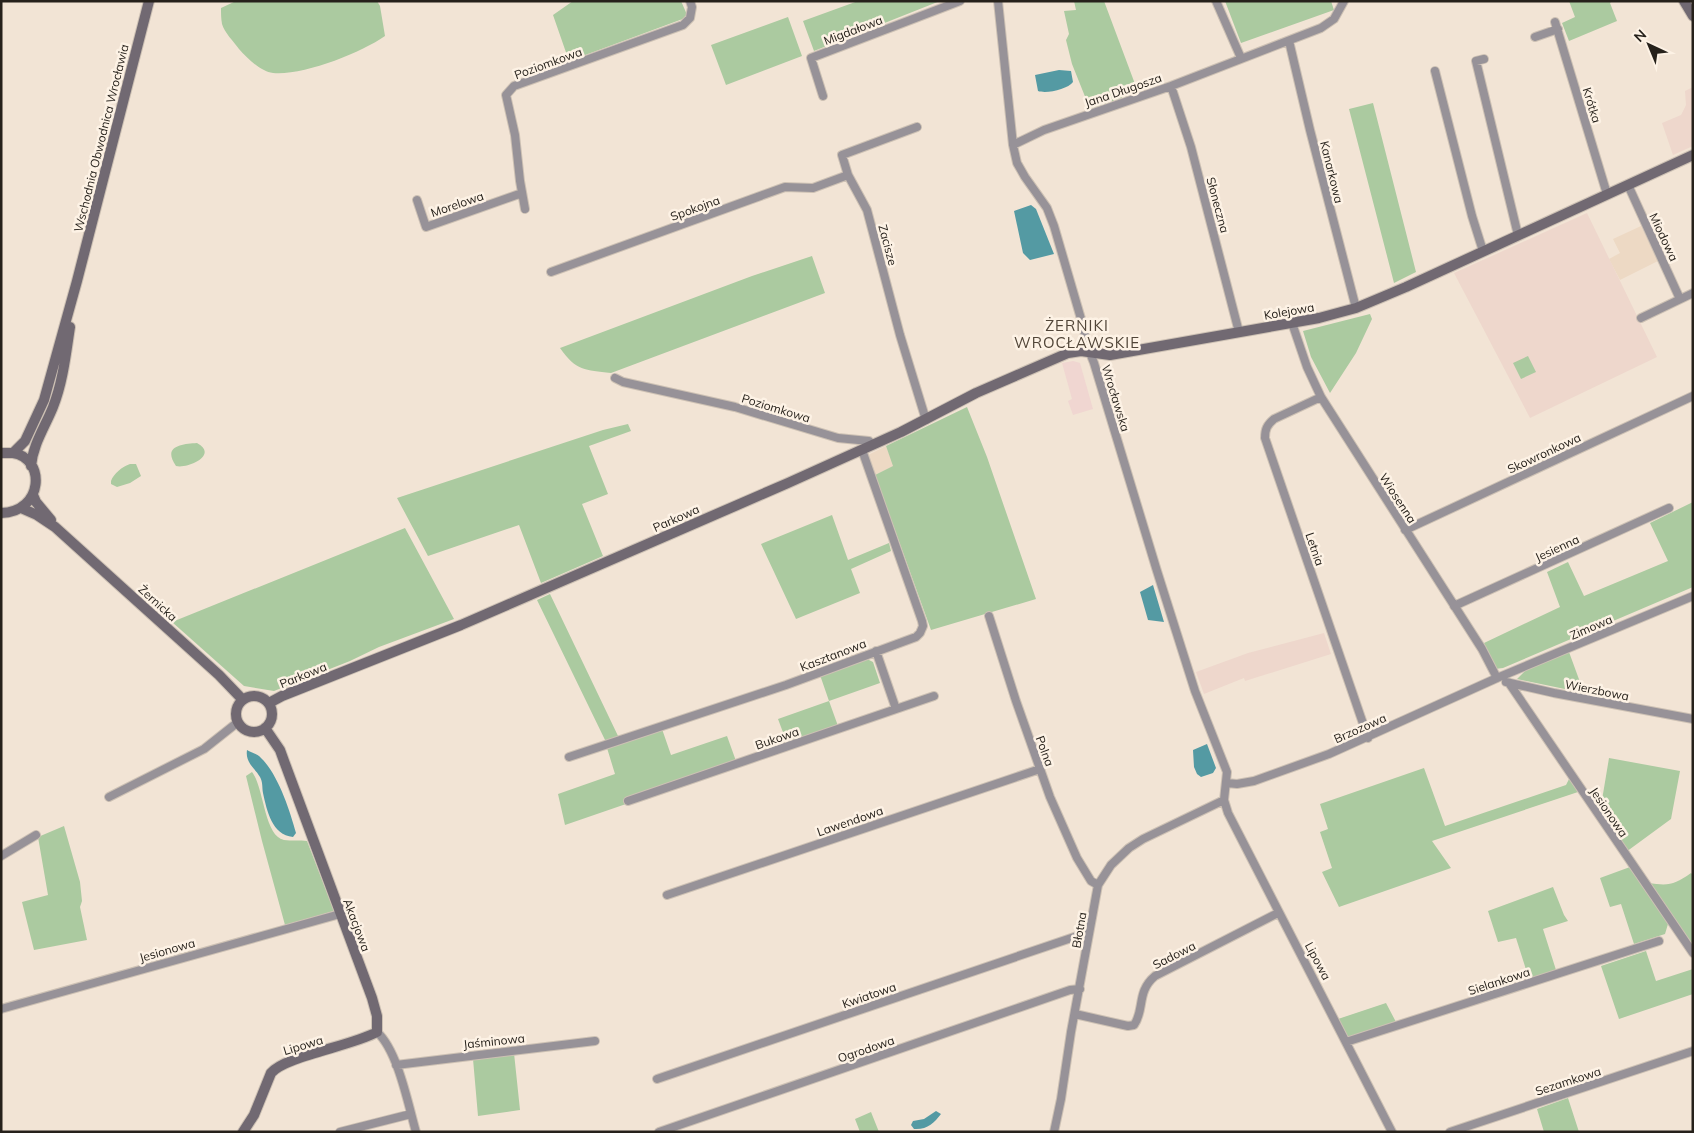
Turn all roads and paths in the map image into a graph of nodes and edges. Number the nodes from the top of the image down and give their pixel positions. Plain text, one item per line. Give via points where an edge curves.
1 (149, 1) edge
2 (690, 1) edge
3 (960, 1) edge
4 (998, 1) edge
5 (1216, 1) edge
6 (1344, 1) edge
7 (1684, 1) edge
8 (1693, 16) edge
9 (1535, 38) dead end
10 (1289, 40) junction
11 (1241, 58) junction
12 (1484, 59) dead end
13 (1435, 72) dead end
14 (1171, 86) junction
15 (823, 96) dead end
16 (917, 127) dead end
17 (1013, 145) junction
18 (1693, 155) edge
19 (848, 176) junction
20 (1628, 185) junction
21 (522, 193) junction
22 (1607, 194) junction
23 (417, 200) dead end
24 (525, 209) dead end
25 (1518, 235) junction
26 (1483, 251) junction
27 (551, 272) dead end
28 (77, 281) junction
29 (1693, 293) edge
30 (1680, 299) junction
31 (1356, 308) junction
32 (1641, 318) dead end
33 (1292, 323) junction
34 (1239, 332) junction
35 (1090, 353) junction
36 (615, 378) dead end
37 (1693, 396) edge
38 (1321, 397) junction
39 (926, 420) junction
40 (872, 446) junction
41 (862, 450) junction
42 (13, 453) junction
43 (1, 454) edge
44 (31, 466) junction
45 (33, 495) junction
46 (21, 508) junction
47 (1669, 508) dead end
48 (1, 513) edge
49 (55, 528) junction
50 (1405, 530) junction
51 (1693, 596) edge
52 (1454, 606) junction
53 (989, 616) dead end
54 (876, 650) junction
55 (1497, 678) junction
56 (1509, 683) junction
57 (934, 696) dead end
58 (242, 699) junction
59 (269, 703) junction
60 (896, 709) junction
61 (1693, 719) edge
62 (238, 722) junction
63 (266, 728) junction
64 (1368, 738) junction
65 (569, 757) dead end
66 (1040, 769) junction
67 (1227, 783) junction
68 (109, 797) dead end
69 (1224, 800) junction
70 (628, 801) dead end
71 (36, 836) dead end
72 (1, 856) edge
73 (1098, 885) junction
74 (667, 895) dead end
75 (1278, 913) junction
76 (340, 914) junction
77 (1089, 932) junction
78 (1659, 941) dead end
79 (1693, 953) edge
80 (1080, 990) junction
81 (1, 1009) edge
82 (1075, 1014) junction
83 (377, 1032) junction
84 (595, 1041) dead end
85 (1346, 1042) junction
86 (1693, 1051) edge
87 (396, 1065) junction
88 (657, 1079) dead end
89 (411, 1114) junction
90 (244, 1132) edge
91 (340, 1132) edge
92 (416, 1132) edge
93 (659, 1132) edge
94 (1054, 1132) edge
95 (1392, 1132) edge
96 (1450, 1132) edge

1 - 28 street, Wschodnia Obwodnica Wrocławia
2 - 21 street, Poziomkowa via 690,18 683,25 509,90 506,95 515,134
3 - 15 street, Migdałowa via 811,58
4 - 17 street, Wrocławska
5 - 11 street
6 - 10 street, Jana Długosza via 1330,24
7 - 8 street
9 - 22 street, Krótka via 1556,26
10 - 11 street, Jana Długosza
10 - 31 street, Kanarkowa
11 - 14 street, Jana Długosza
12 - 25 street via 1476,61
13 - 26 street
14 - 17 street, Jana Długosza via 1044,130
14 - 34 street, Słoneczna via 1191,147
16 - 19 street, Zacisze via 842,155
17 - 35 street, Wrocławska via 1017,163 1047,208 1054,226
18 - 20 street, Kolejowa
19 - 27 street, Spokojna via 813,188 785,187
19 - 39 street, Zacisze via 867,210
20 - 22 street, Kolejowa
20 - 30 street, Miodowa
21 - 23 street, Morelowa via 426,227
21 - 24 street, Poziomkowa
22 - 25 street, Kolejowa
25 - 26 street, Kolejowa
26 - 31 street, Kolejowa
28 - 42 street, Wschodnia Obwodnica Wrocławia via 44,400 25,442
28 - 44 street, Wschodnia Obwodnica Wrocławia via 54,406 34,448
29 - 30 street
30 - 32 street
31 - 33 street, Kolejowa
33 - 34 street, Kolejowa
33 - 38 street, Wiosenna
34 - 35 street, Kolejowa via 1110,355
35 - 39 street, Parkowa via 1074,351 1063,355 976,392
35 - 67 street, Wrocławska via 1195,691 1227,772
36 - 40 street, Poziomkowa via 735,407 838,438 869,442
37 - 50 street, Skowronkowa
38 - 50 street, Wiosenna
38 - 64 street, Letnia via 1274,418 1265,429 1265,438
39 - 40 street, Parkowa
40 - 41 street, Parkowa
41 - 54 street, Kasztanowa via 923,626 916,637
41 - 59 street, Parkowa via 461,625
42 - 43 street
42 - 44 street via 26,459
44 - 45 street via 36,476
45 - 46 street
45 - 49 street, Żernicka
46 - 48 street
46 - 49 street, Żernicka
47 - 52 street, Jesienna
49 - 58 street, Żernicka
50 - 52 street, Wiosenna
51 - 55 street, Zimowa
52 - 55 street, Wiosenna
53 - 66 street, Polna
54 - 60 street
54 - 65 street, Kasztanowa via 786,685
55 - 56 street, Wierzbowa
55 - 64 street, Brzozowa
56 - 61 street, Wierzbowa
56 - 79 street, Jesionowa
57 - 60 street, Bukowa
58 - 59 street via 255,695
58 - 62 street via 237,706
59 - 63 street via 273,714
60 - 70 street, Bukowa
62 - 63 street via 248,731 259,732
62 - 68 street via 204,749
63 - 76 street, Akacjowa via 282,756
64 - 67 street, Brzozowa via 1272,775 1245,783
66 - 73 street, Polna via 1077,858 1092,882
66 - 74 street, Lawendowa
67 - 69 street, Wrocławska
69 - 73 street, Błotna via 1129,848 1111,865
69 - 75 street, Lipowa via 1235,829
71 - 72 street
73 - 77 street, Błotna
75 - 82 street, Sadowa via 1155,976 1148,982 1134,1025
75 - 85 street, Lipowa
76 - 81 street, Jesionowa
76 - 83 street, Akacjowa via 372,998
77 - 80 street, Błotna
77 - 88 street, Kwiatowa
78 - 85 street, Sielankowa
80 - 82 street, Błotna
80 - 93 street, Ogrodowa via 1070,990
82 - 94 street, Błotna
83 - 87 street, Akacjowa via 389,1046
83 - 90 street, Lipowa via 274,1069
84 - 87 street, Jaśminowa
85 - 95 street, Lipowa
86 - 96 street, Sezamkowa
87 - 89 street, Akacjowa
89 - 91 street
89 - 92 street, Akacjowa

